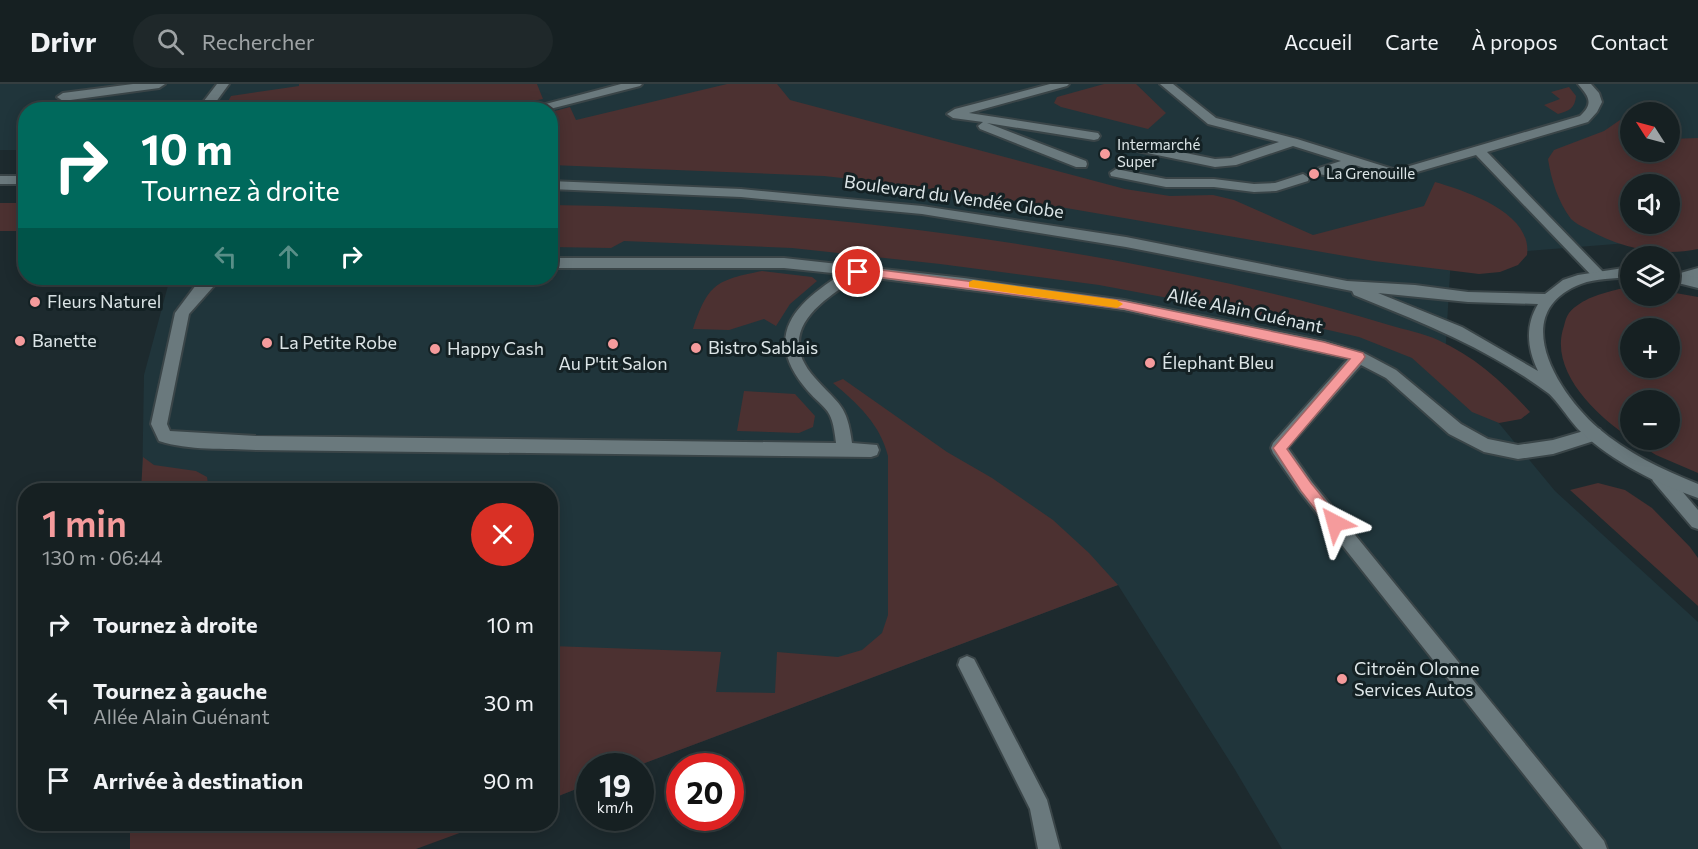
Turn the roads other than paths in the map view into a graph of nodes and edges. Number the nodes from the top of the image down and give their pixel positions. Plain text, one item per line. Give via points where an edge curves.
1 (159, 84) edge
2 (223, 84) edge
3 (636, 84) edge
4 (1063, 84) edge
5 (1166, 84) edge
6 (1584, 84) edge
7 (63, 97) dead end
8 (210, 102) edge
9 (558, 103) edge
10 (953, 114) junction
11 (1094, 136) dead end
12 (1293, 142) junction
13 (1127, 145) dead end
14 (1479, 151) junction
15 (1355, 161) junction
16 (1232, 162) junction
17 (1081, 164) dead end
18 (1324, 171) dead end
19 (1116, 173) dead end
20 (1303, 178) dead end
21 (0, 180) edge
22 (18, 180) edge
23 (1214, 183) junction
24 (558, 185) edge
25 (558, 262) edge
26 (858, 272) junction
27 (1620, 273) edge
28 (1698, 273) edge
29 (1598, 274) junction
30 (1680, 276) edge
31 (1680, 278) edge
32 (1698, 283) edge
33 (204, 285) edge
34 (1347, 286) junction
35 (1548, 299) junction
36 (1359, 357) junction
37 (1553, 388) junction
38 (1594, 434) junction
39 (845, 450) junction
40 (871, 450) dead end
41 (1659, 476) junction
42 (1698, 491) edge
43 (1698, 522) edge
44 (967, 665) dead end
45 (1049, 849) edge
46 (1596, 849) edge

1 - 7 main road
2 - 8 main road
3 - 9 main road
4 - 10 main road
5 - 12 main road via 1212,121
6 - 14 main road via 1597,101 1595,109 1584,118
10 - 11 main road
10 - 17 main road
12 - 15 main road
12 - 16 main road
13 - 16 main road via 1200,161
14 - 15 main road via 1396,174
14 - 29 main road
15 - 18 main road
16 - 23 main road
19 - 23 main road via 1166,183
20 - 23 main road via 1276,187
21 - 22 main road
24 - 34 main road, Boulevard du Vendée Globe via 741,193 922,210 1126,242
25 - 26 main road, Allée Alain Guénant via 784,263
26 - 36 main road, Allée Alain Guénant via 1124,305
26 - 39 main road via 812,302 798,317 790,334 795,365 837,411
27 - 29 main road
28 - 30 main road
29 - 35 main road via 1568,283
31 - 32 main road
33 - 39 main road via 182,314 159,424 165,436 256,442
34 - 35 main road, Boulevard du Vendée Globe via 1468,297
34 - 37 main road, Boulevard du Vendée Globe via 1457,331
35 - 37 main road via 1535,323 1537,354
36 - 38 main road, Allée Alain Guénant via 1391,374 1455,429 1484,445 1518,452 1553,447
36 - 46 main road via 1279,448 1306,487
37 - 38 main road
38 - 41 main road
39 - 40 main road
41 - 42 main road
41 - 43 main road
44 - 45 main road via 1040,807

